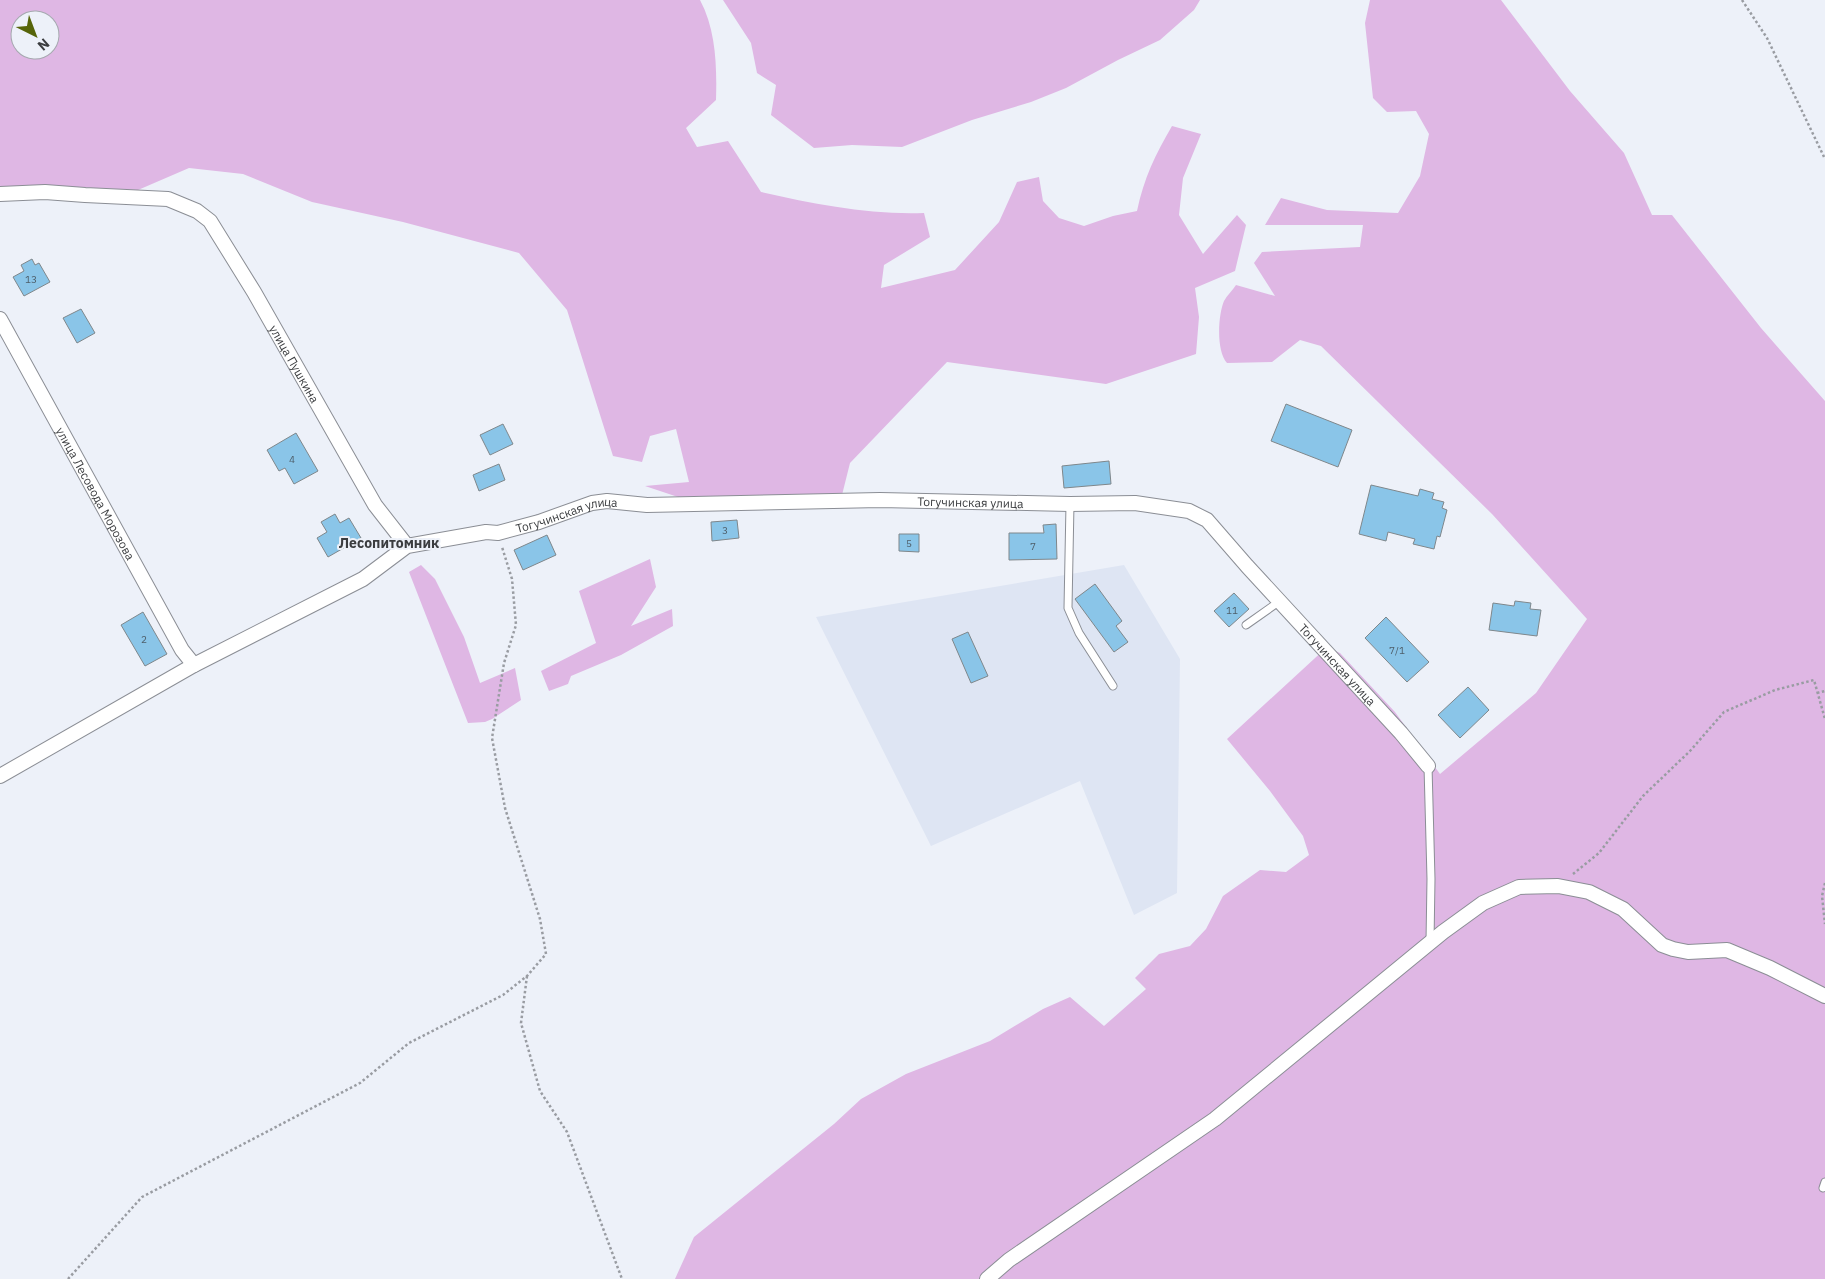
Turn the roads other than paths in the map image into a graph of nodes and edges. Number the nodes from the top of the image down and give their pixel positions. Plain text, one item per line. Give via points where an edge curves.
1 (0, 194) edge
2 (0, 320) edge
3 (1070, 504) junction
4 (406, 546) junction
5 (1280, 601) junction
6 (1246, 625) dead end
7 (194, 665) junction
8 (1113, 686) dead end
9 (1428, 766) joint
10 (0, 776) edge
11 (1430, 943) junction
12 (1825, 996) edge
13 (987, 1279) edge

1 - 4 street, улица Пушкина via 45,192 168,199 197,211 214,227 375,505
2 - 7 street, улица Лесовода Морозова via 182,650
3 - 4 street, Тогучинская улица via 880,500 648,505 607,502 592,503 498,533 486,532
3 - 5 street, Тогучинская улица via 1136,504 1189,511 1207,520
3 - 8 lane via 1068,608
4 - 7 street via 363,579
5 - 6 lane
5 - 9 street, Тогучинская улица
7 - 10 street
9 - 11 lane
11 - 12 street via 1483,903 1519,887 1558,886 1589,892 1622,909 1662,945 1688,952 1727,950
11 - 13 street via 1215,1119 1009,1260

